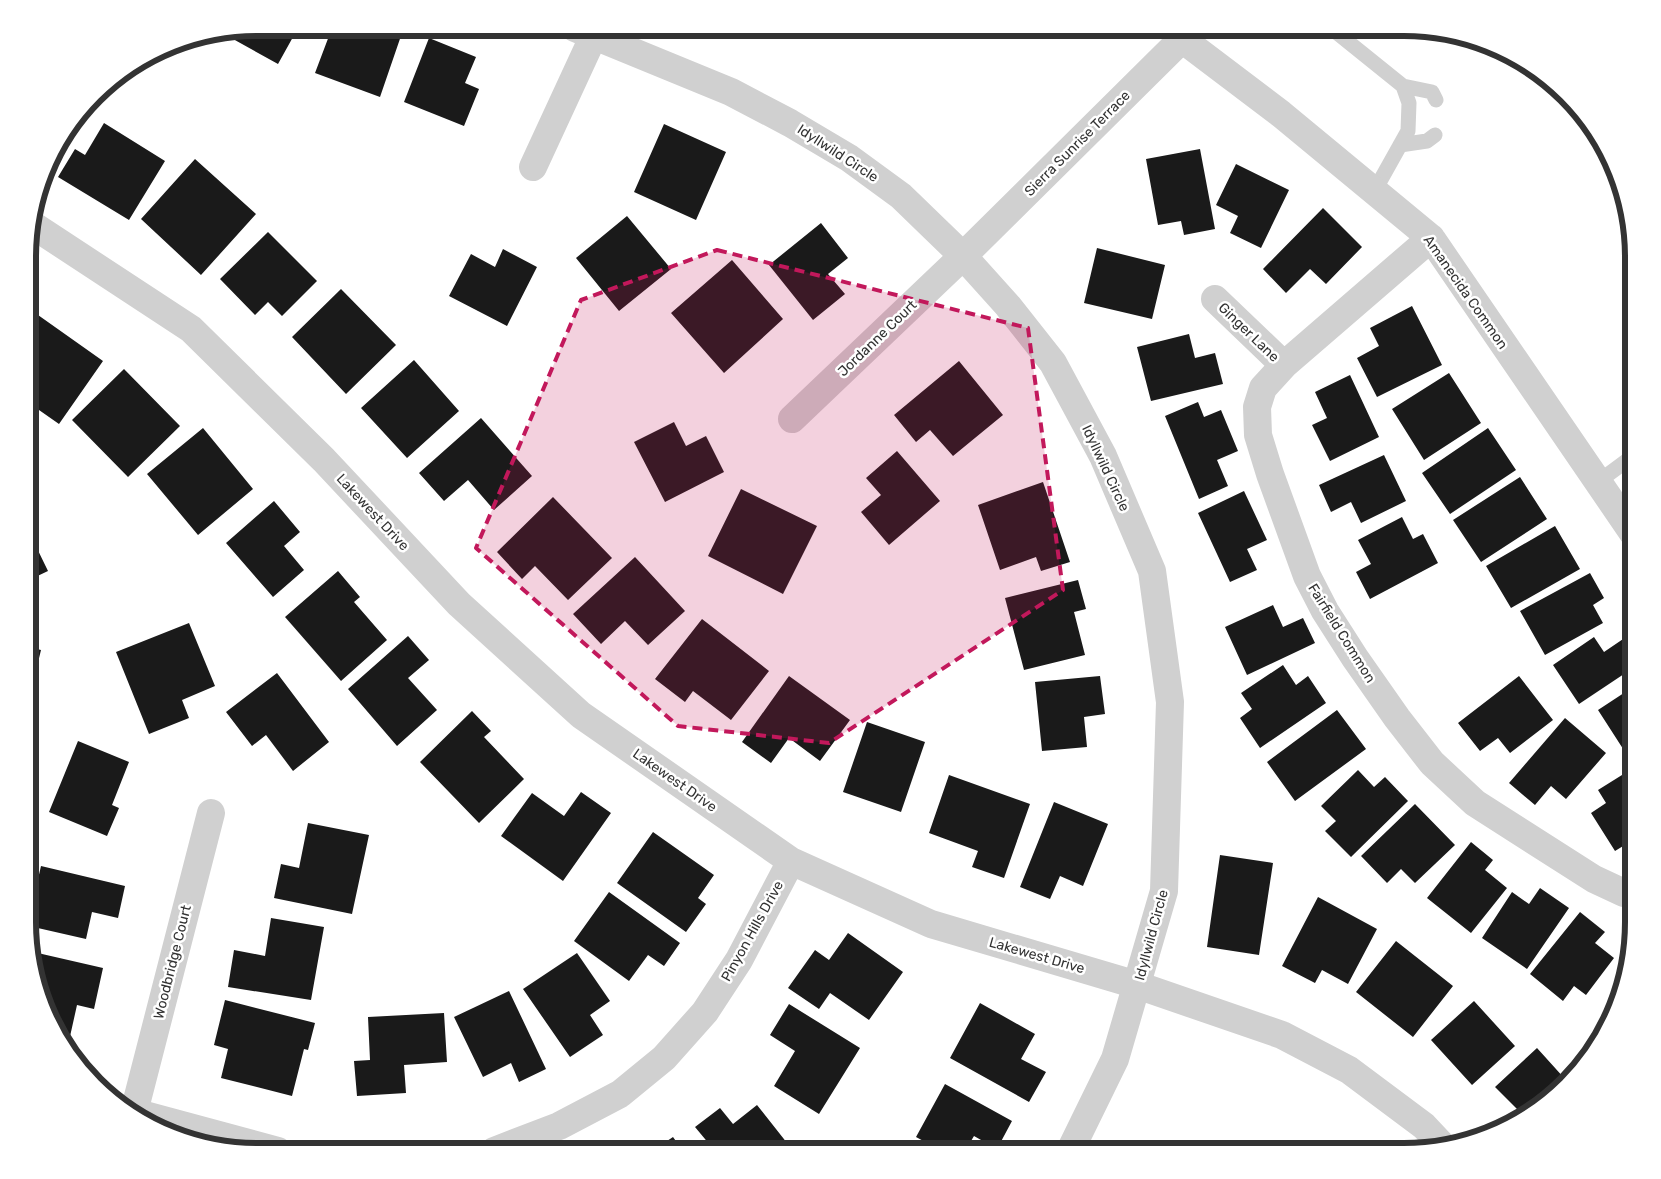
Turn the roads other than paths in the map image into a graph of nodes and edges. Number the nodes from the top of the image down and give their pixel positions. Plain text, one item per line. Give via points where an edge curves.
1 (587, 36) edge
2 (603, 36) edge
3 (1182, 36) edge
4 (1189, 36) edge
5 (1341, 36) edge
6 (1403, 86) junction
7 (1436, 100) dead end
8 (1435, 135) dead end
9 (1400, 145) junction
10 (533, 167) dead end
11 (1375, 190) junction
12 (38, 229) edge
13 (1431, 238) junction
14 (963, 256) junction
15 (1214, 299) dead end
16 (1284, 365) junction
17 (792, 419) dead end
18 (1625, 462) edge
19 (1598, 482) junction
20 (1625, 521) edge
21 (211, 813) dead end
22 (791, 861) junction
23 (1625, 893) edge
24 (1137, 985) junction
25 (134, 1104) edge
26 (155, 1117) edge
27 (1437, 1140) edge
28 (246, 1142) edge
29 (515, 1143) edge
30 (1074, 1143) edge

1 - 10 street
2 - 14 street, Idyllwild Circle via 731,92 849,158 902,196
3 - 14 street, Sierra Sunrise Terrace
4 - 11 street, Amanecida Common
5 - 6 lane
6 - 7 lane via 1432,92
6 - 9 lane via 1409,103 1408,131
8 - 9 lane via 1427,142
9 - 11 lane
11 - 13 street, Amanecida Common
12 - 22 street, Lakewest Drive via 191,329 324,460 459,604 581,715
13 - 16 street, Fairfield Common
13 - 19 street, Amanecida Common
14 - 17 street, Jordanne Court
14 - 24 street, Idyllwild Circle via 1053,363 1103,456 1152,570 1170,702 1164,891
15 - 16 street, Ginger Lane
16 - 23 street, Fairfield Common via 1263,388 1257,407 1258,435 1307,576 1355,658 1432,763 1475,803 1594,879
18 - 19 lane
19 - 20 street, Amanecida Common
21 - 25 street, Woodbridge Court
22 - 24 street, Lakewest Drive via 931,924
22 - 29 street, Pinyon Hills Drive via 739,960 705,1012 664,1058 620,1094 559,1126
24 - 27 street, Lakewest Drive via 1282,1035 1349,1070 1424,1126
24 - 30 street, Idyllwild Circle via 1115,1058
26 - 28 street

